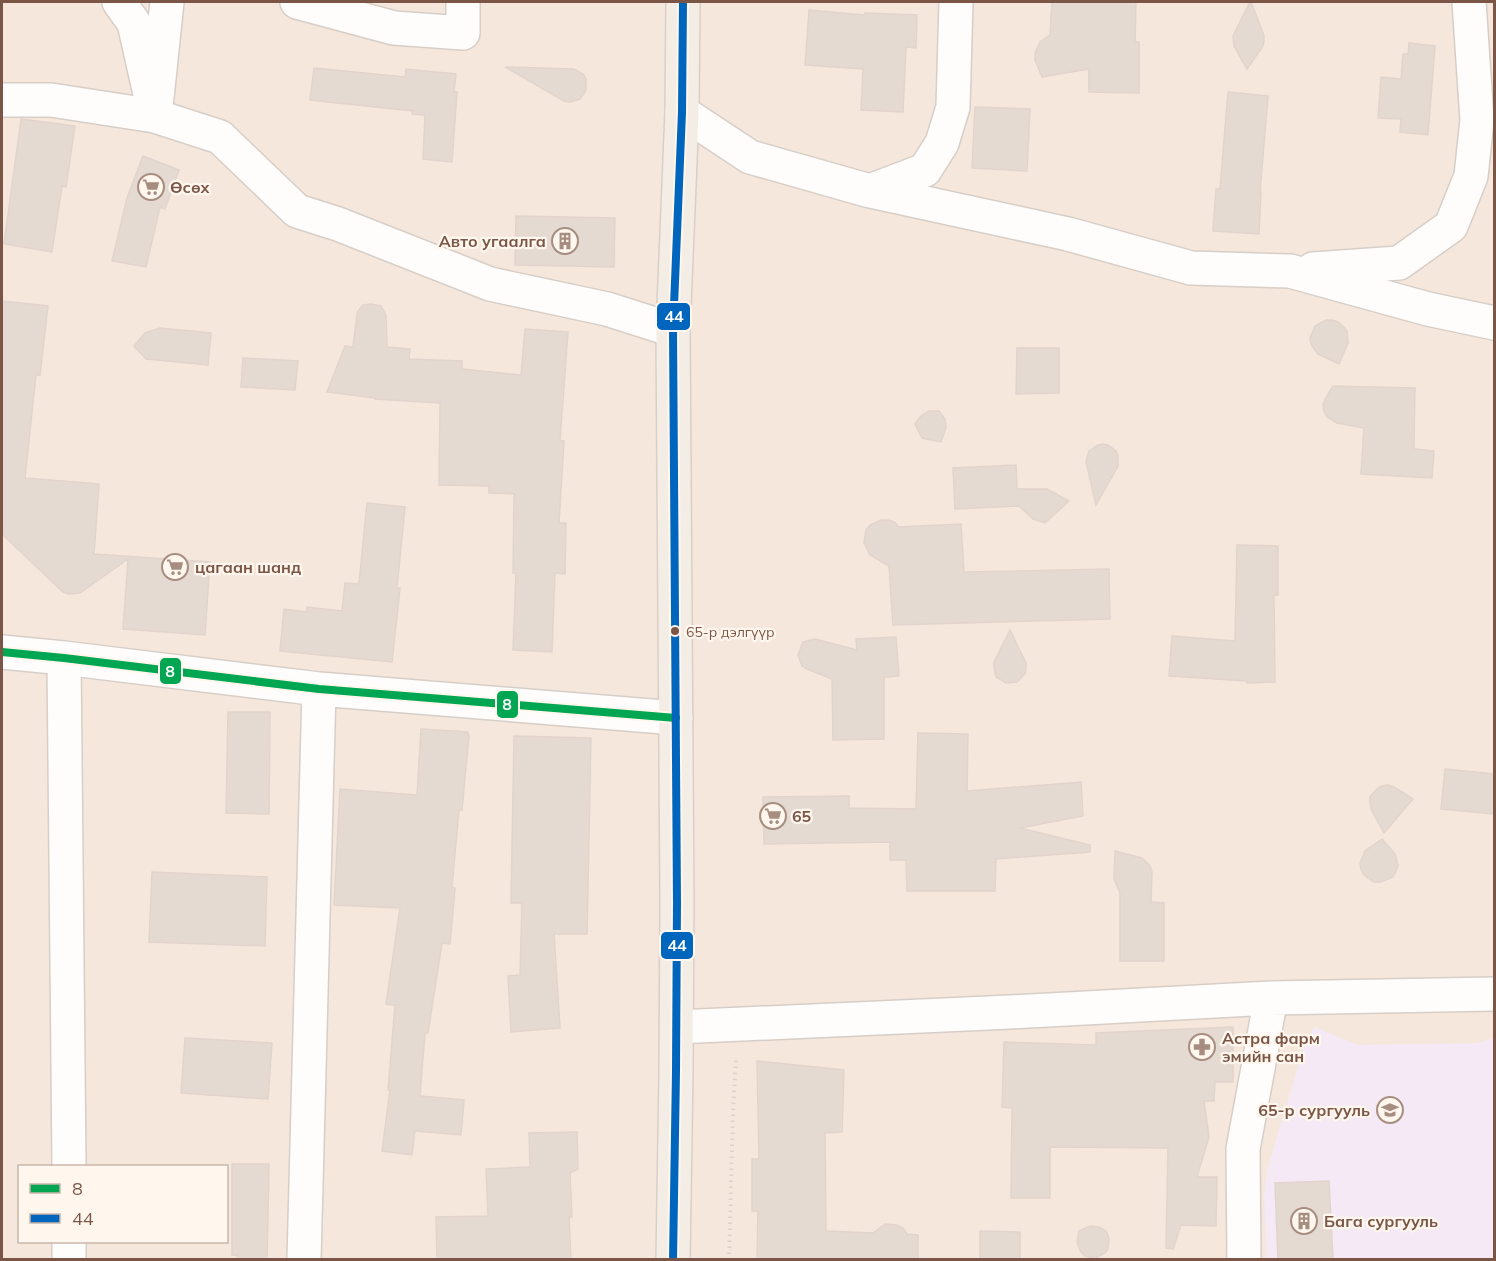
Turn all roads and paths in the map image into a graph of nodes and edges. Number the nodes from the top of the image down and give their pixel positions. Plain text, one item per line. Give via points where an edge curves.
1 (119, 2) edge
2 (167, 2) edge
3 (297, 2) edge
4 (463, 2) edge
5 (683, 2) edge
6 (956, 2) edge
7 (1468, 2) edge
8 (2, 100) edge
9 (682, 112) junction
10 (155, 116) junction
11 (870, 191) junction
12 (1290, 271) junction
13 (1494, 322) edge
14 (674, 330) junction
15 (2, 652) edge
16 (64, 658) junction
17 (319, 688) junction
18 (676, 718) junction
19 (1494, 994) edge
20 (1271, 998) junction
21 (739, 1024) junction
22 (677, 1027) junction
23 (69, 1165) edge
24 (69, 1243) edge
25 (69, 1260) edge
26 (304, 1260) edge
27 (673, 1260) edge
28 (729, 1260) edge
29 (1244, 1260) edge

1 - 10 street via 134,22
2 - 10 street
3 - 4 street via 394,28 463,33
5 - 9 main road
6 - 11 street via 953,107 942,143 925,170
7 - 12 street via 1477,120 1471,176 1451,226 1399,263
8 - 10 street via 51,100
9 - 11 street via 750,157
9 - 14 main road
10 - 14 street via 220,136 297,211 490,284 606,309
11 - 12 street via 1068,234 1191,268
12 - 13 street via 1428,309
14 - 18 main road
15 - 16 street
16 - 17 street
16 - 23 street
17 - 18 street
17 - 26 street
18 - 22 main road
19 - 20 street
20 - 21 street
20 - 29 street via 1243,1149
21 - 22 street
21 - 28 path
22 - 27 main road
24 - 25 street

